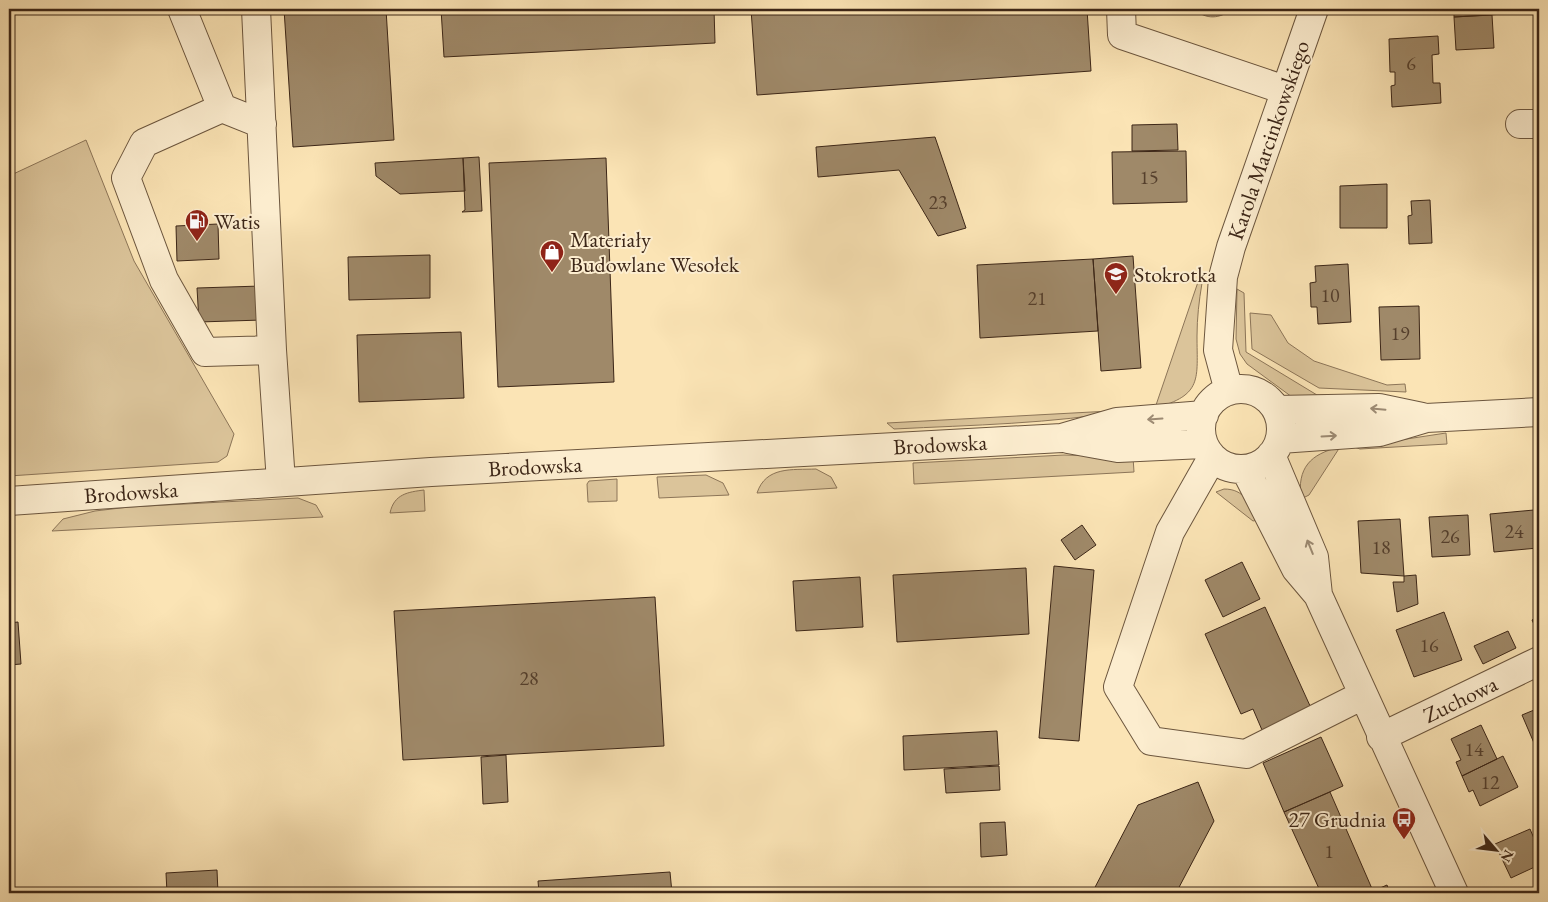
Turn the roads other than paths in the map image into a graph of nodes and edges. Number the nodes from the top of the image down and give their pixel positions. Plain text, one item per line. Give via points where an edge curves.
1 (182, 9) edge
2 (256, 9) edge
3 (1121, 9) edge
4 (1314, 9) edge
5 (1285, 90) junction
6 (222, 108) junction
7 (262, 124) junction
8 (272, 350) junction
9 (1229, 391) junction
10 (1277, 410) junction
11 (1539, 412) edge
12 (1204, 415) junction
13 (1426, 418) junction
14 (1062, 438) junction
15 (1275, 447) junction
16 (1208, 451) junction
17 (1245, 469) junction
18 (281, 482) junction
19 (9, 501) edge
20 (1318, 595) junction
21 (1539, 660) edge
22 (1363, 695) junction
23 (1381, 737) junction
24 (1454, 893) edge

1 - 6 street
2 - 7 street
3 - 5 street via 1122,35
4 - 5 street, Karola Marcinkowskiego
5 - 9 street, Karola Marcinkowskiego via 1223,277 1218,350
6 - 7 street
6 - 8 street via 144,142 126,178 164,280 206,352
7 - 8 street
8 - 18 street
9 - 10 street via 1248,389 1264,396
9 - 12 street via 1212,401
13 -> 10 street via 1379,408
10 - 15 street via 1281,427
11 - 13 street
12 -> 14 street, Brodowska via 1117,422
12 - 16 street via 1202,431
15 -> 13 street via 1379,432
14 - 16 street, Brodowska via 1118,448
14 - 18 street, Brodowska
15 - 17 street via 1268,460 1252,469
20 -> 15 street via 1314,557
16 - 17 street via 1230,469
16 - 22 street via 1170,532 1118,687 1151,742 1246,754
17 - 20 street via 1296,569
18 - 19 street, Brodowska
20 - 22 street
21 - 23 street, Zuchowa
22 - 23 street
23 - 24 street

